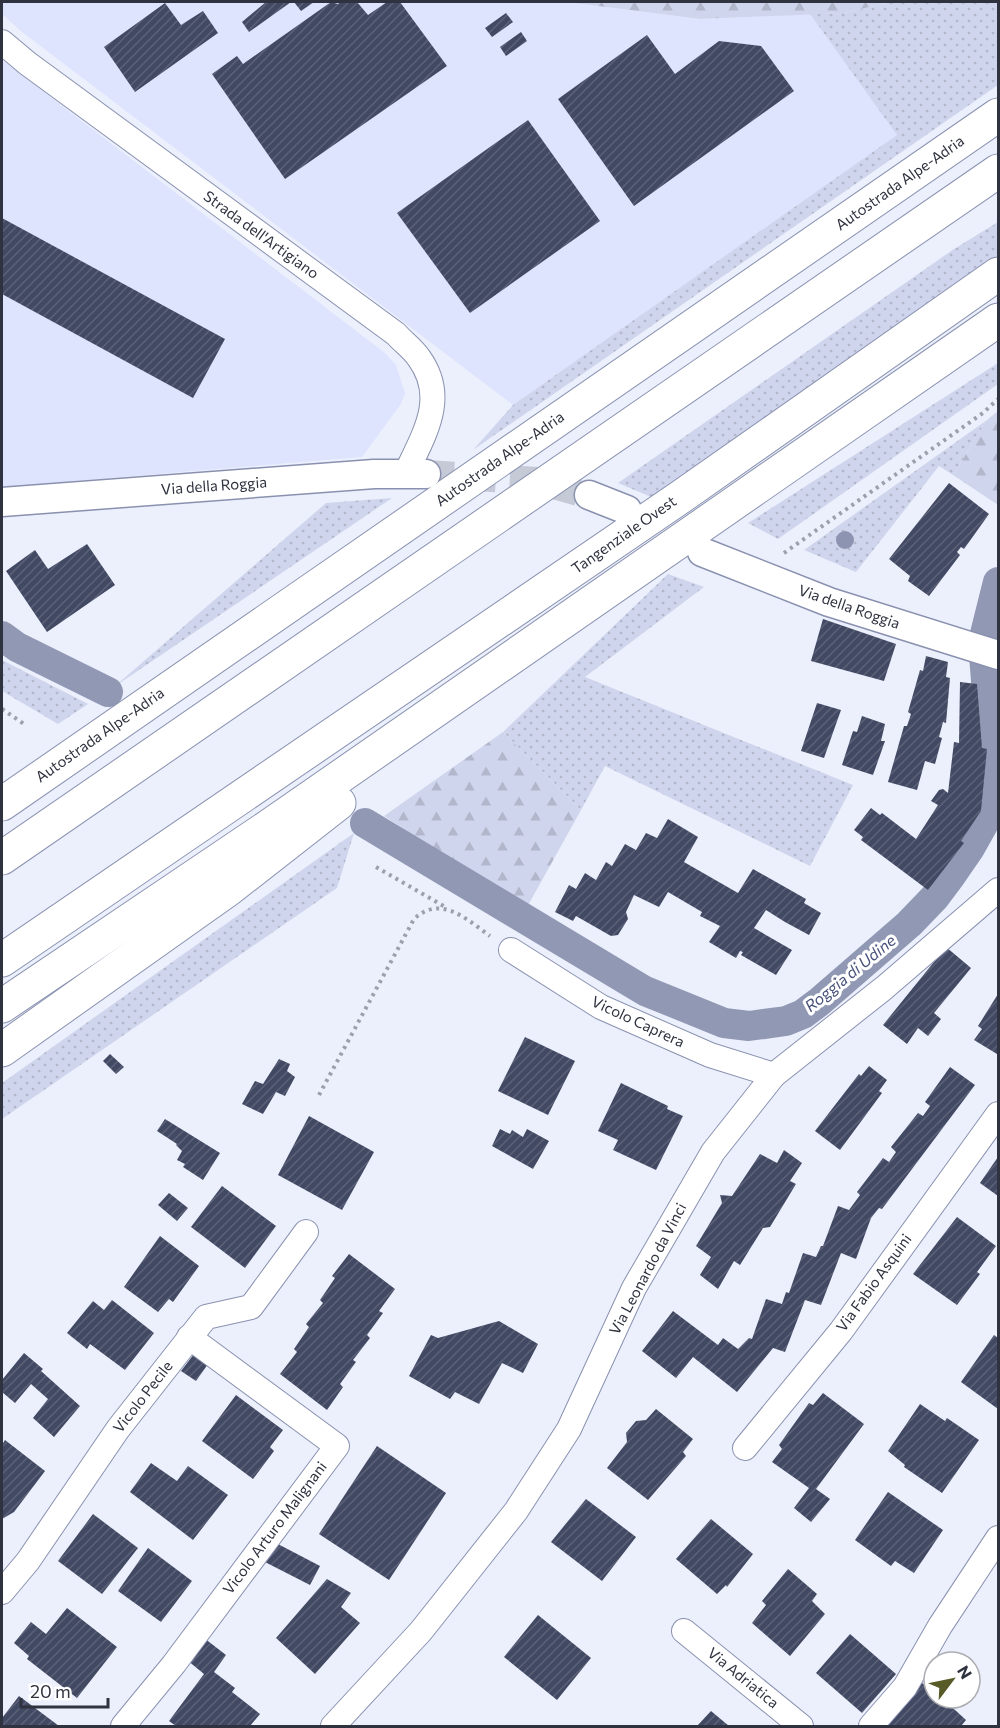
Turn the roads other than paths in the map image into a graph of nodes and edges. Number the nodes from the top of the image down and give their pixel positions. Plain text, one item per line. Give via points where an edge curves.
1 (2, 42) edge
2 (999, 115) edge
3 (999, 171) edge
4 (999, 274) edge
5 (999, 320) edge
6 (416, 473) joint
7 (589, 495) tunnel mouth
8 (2, 502) edge
9 (627, 510) dead end
10 (702, 552) dead end
11 (604, 594) junction
12 (999, 655) edge
13 (2, 804) edge
14 (2, 858) edge
15 (999, 890) edge
16 (511, 950) road end
17 (2, 960) edge
18 (2, 1006) edge
19 (2, 1050) edge
20 (774, 1075) junction
21 (999, 1114) edge
22 (306, 1233) dead end
23 (189, 1337) junction
24 (744, 1448) dead end
25 (999, 1539) edge
26 (2, 1592) edge
27 (684, 1631) dead end
28 (123, 1726) edge
29 (333, 1726) edge
30 (801, 1726) edge
31 (871, 1726) edge

1 - 6 street, Strada dell'Artigiano via 396,334 419,358 434,396
2 - 13 highway, Autostrada Alpe-Adria
3 - 14 highway
4 - 17 highway, Tangenziale Ovest
5 - 11 highway
6 - 8 street, Via della Roggia
7 - 9 street
10 - 12 street, Via della Roggia via 829,602
11 - 18 highway
11 - 19 highway via 229,889
15 - 20 street, Via Leonardo da Vinci
16 - 20 street, Vicolo Caprera via 601,1007 710,1055
20 - 29 street, Via Leonardo da Vinci via 713,1152 634,1288 569,1429 516,1511 421,1631
21 - 24 street, Via Fabio Asquini via 841,1331
22 - 23 street, Vicolo Pecile via 251,1307 207,1317
23 - 26 street, Vicolo Pecile
23 - 28 street, Vicolo Arturo Malignani via 336,1446
25 - 31 street via 940,1626 905,1687
27 - 30 street, Via Adriatica

